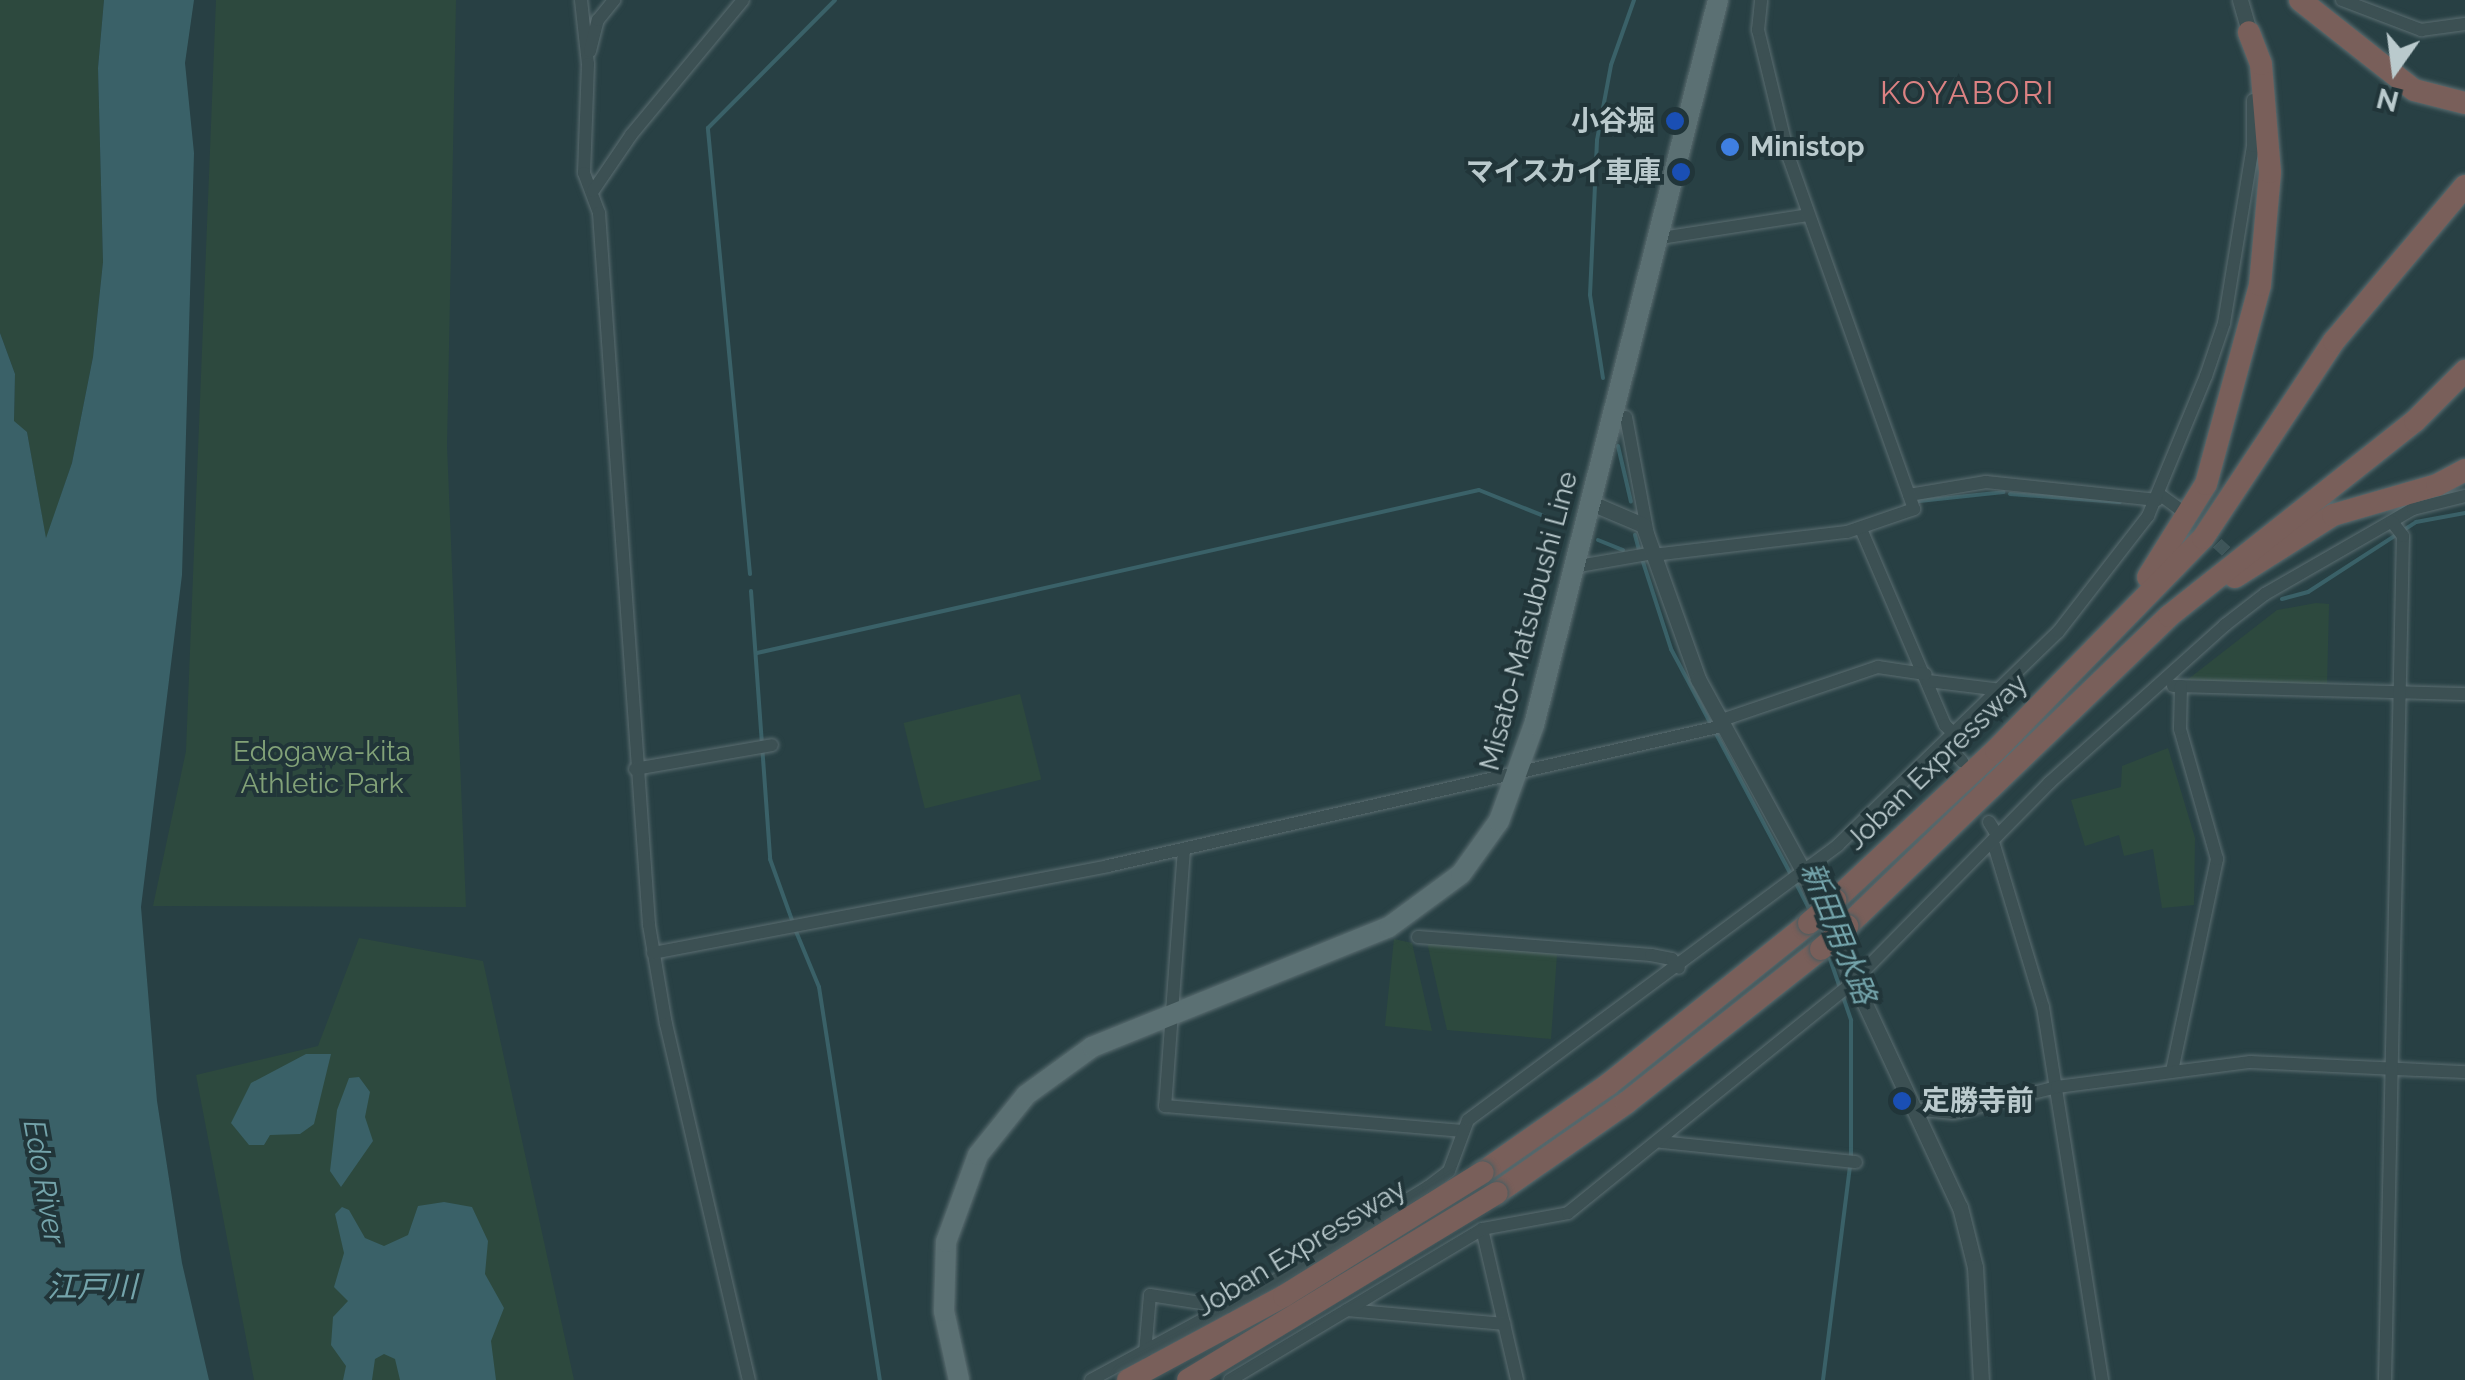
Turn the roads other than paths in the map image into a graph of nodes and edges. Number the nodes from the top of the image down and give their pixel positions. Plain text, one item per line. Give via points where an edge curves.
1 (582, 0) edge
2 (614, 0) edge
3 (743, 0) edge
4 (1718, 0) edge
5 (1762, 0) edge
6 (2240, 0) edge
7 (2300, 0) edge
8 (2342, 0) edge
9 (2465, 24) edge
10 (2249, 32) junction
11 (588, 64) junction
12 (2465, 104) edge
13 (2465, 186) edge
14 (594, 191) junction
15 (1808, 215) junction
16 (1655, 239) junction
17 (2465, 371) edge
18 (1626, 417) dead end
19 (2465, 470) edge
20 (1909, 495) junction
21 (2465, 496) edge
22 (2158, 497) junction
23 (1589, 502) junction
24 (2180, 509) dead end
25 (2392, 522) junction
26 (1862, 528) junction
27 (1652, 548) junction
28 (1573, 567) junction
29 (2253, 576) tunnel mouth
30 (2266, 594) junction
31 (2079, 666) junction
32 (1927, 678) junction
33 (2164, 680) junction
34 (2181, 686) junction
35 (2001, 690) junction
36 (2397, 693) junction
37 (2465, 694) edge
38 (1720, 724) junction
39 (1951, 740) junction
40 (772, 744) dead end
41 (1962, 761) dead end
42 (635, 769) junction
43 (2013, 770) junction
44 (1520, 774) junction
45 (1993, 833) junction
46 (1184, 849) junction
47 (1796, 877) junction
48 (1418, 937) dead end
49 (653, 953) junction
50 (1679, 968) junction
51 (1847, 987) junction
52 (1174, 1014) junction
53 (2392, 1071) junction
54 (2172, 1072) junction
55 (2465, 1072) edge
56 (2057, 1087) junction
57 (1912, 1109) junction
58 (1460, 1131) junction
59 (1661, 1142) junction
60 (1849, 1162) dead end
61 (1439, 1179) junction
62 (1477, 1232) junction
63 (1310, 1260) junction
64 (1227, 1307) junction
65 (1348, 1311) junction
66 (1504, 1324) junction
67 (1135, 1364) edge
68 (750, 1380) edge
69 (959, 1380) edge
70 (1091, 1380) edge
71 (1143, 1380) edge
72 (1188, 1380) edge
73 (1230, 1380) edge
74 (1517, 1380) edge
75 (1981, 1380) edge
76 (2102, 1380) edge
77 (2385, 1380) edge

1 - 11 street
2 - 11 street via 595,26
3 - 14 street via 631,135
4 - 16 main road, Misato-Matsubushi Line
5 - 15 street via 1758,30
6 - 10 street
7 - 12 highway via 2414,90
8 - 9 street via 2422,30
10 - 22 street via 2254,146 2224,323
10 - 31 highway via 2261,64 2270,172 2252,320 2195,507
11 - 14 street via 584,173
13 - 31 highway, Joban Expressway via 2334,341 2224,512
14 - 42 street
15 - 16 street
15 - 20 street
16 - 23 main road, Misato-Matsubushi Line
17 - 43 highway, Joban Expressway via 2416,421 2169,616
18 - 27 street
19 - 43 highway via 2436,486 2333,515 2252,565 2180,624 2047,755
20 - 22 street via 1986,482
20 - 26 street via 1914,509
21 - 25 street via 2432,502
22 - 24 street
22 - 35 street via 2092,594
23 - 27 street via 1635,518
23 - 28 main road, Misato-Matsubushi Line
25 - 30 street
25 - 36 street via 2403,536
26 - 27 street
26 - 32 street
27 - 28 street
27 - 38 street via 1679,635
28 - 44 main road, Misato-Matsubushi Line
29 - 30 street
30 - 33 street
31 - 67 highway, Joban Expressway, bridge via 1809,923 1609,1084 1284,1296
32 - 35 street
32 - 38 street via 1878,667
32 - 39 street
33 - 34 street
33 - 45 street
34 - 36 street
34 - 54 street via 2180,729 2217,859
35 - 39 street
36 - 37 street
36 - 53 street
38 - 44 street via 1706,734
38 - 47 street
39 - 41 street
39 - 47 street
40 - 42 street
42 - 49 street
43 - 72 highway, Joban Expressway, bridge via 1847,926 1626,1104 1498,1193
44 - 46 street
44 - 52 main road, Misato-Matsubushi Line via 1483,848 1413,913
45 - 51 street
45 - 56 street via 2038,985
46 - 49 street
46 - 52 street
47 - 50 street
47 - 51 street
48 - 50 street via 1651,955 1672,959
49 - 68 street
50 - 58 street
51 - 57 street
51 - 59 street
52 - 58 street via 1166,1106
52 - 69 main road, Misato-Matsubushi Line via 1092,1047 1050,1074 996,1127 978,1155 954,1208 942,1279
53 - 54 street via 2250,1062
53 - 55 street
53 - 77 street
54 - 56 street
56 - 57 street via 1954,1113
56 - 76 street
57 - 75 street via 1970,1234
58 - 61 street via 1449,1171
59 - 60 street
59 - 62 street via 1568,1213
61 - 62 street
61 - 63 street
62 - 65 street
62 - 66 street
63 - 64 street
63 - 65 street
64 - 67 street
64 - 67 street via 1150,1295
65 - 66 street
65 - 73 street
66 - 74 street
67 - 70 street
67 - 71 street

